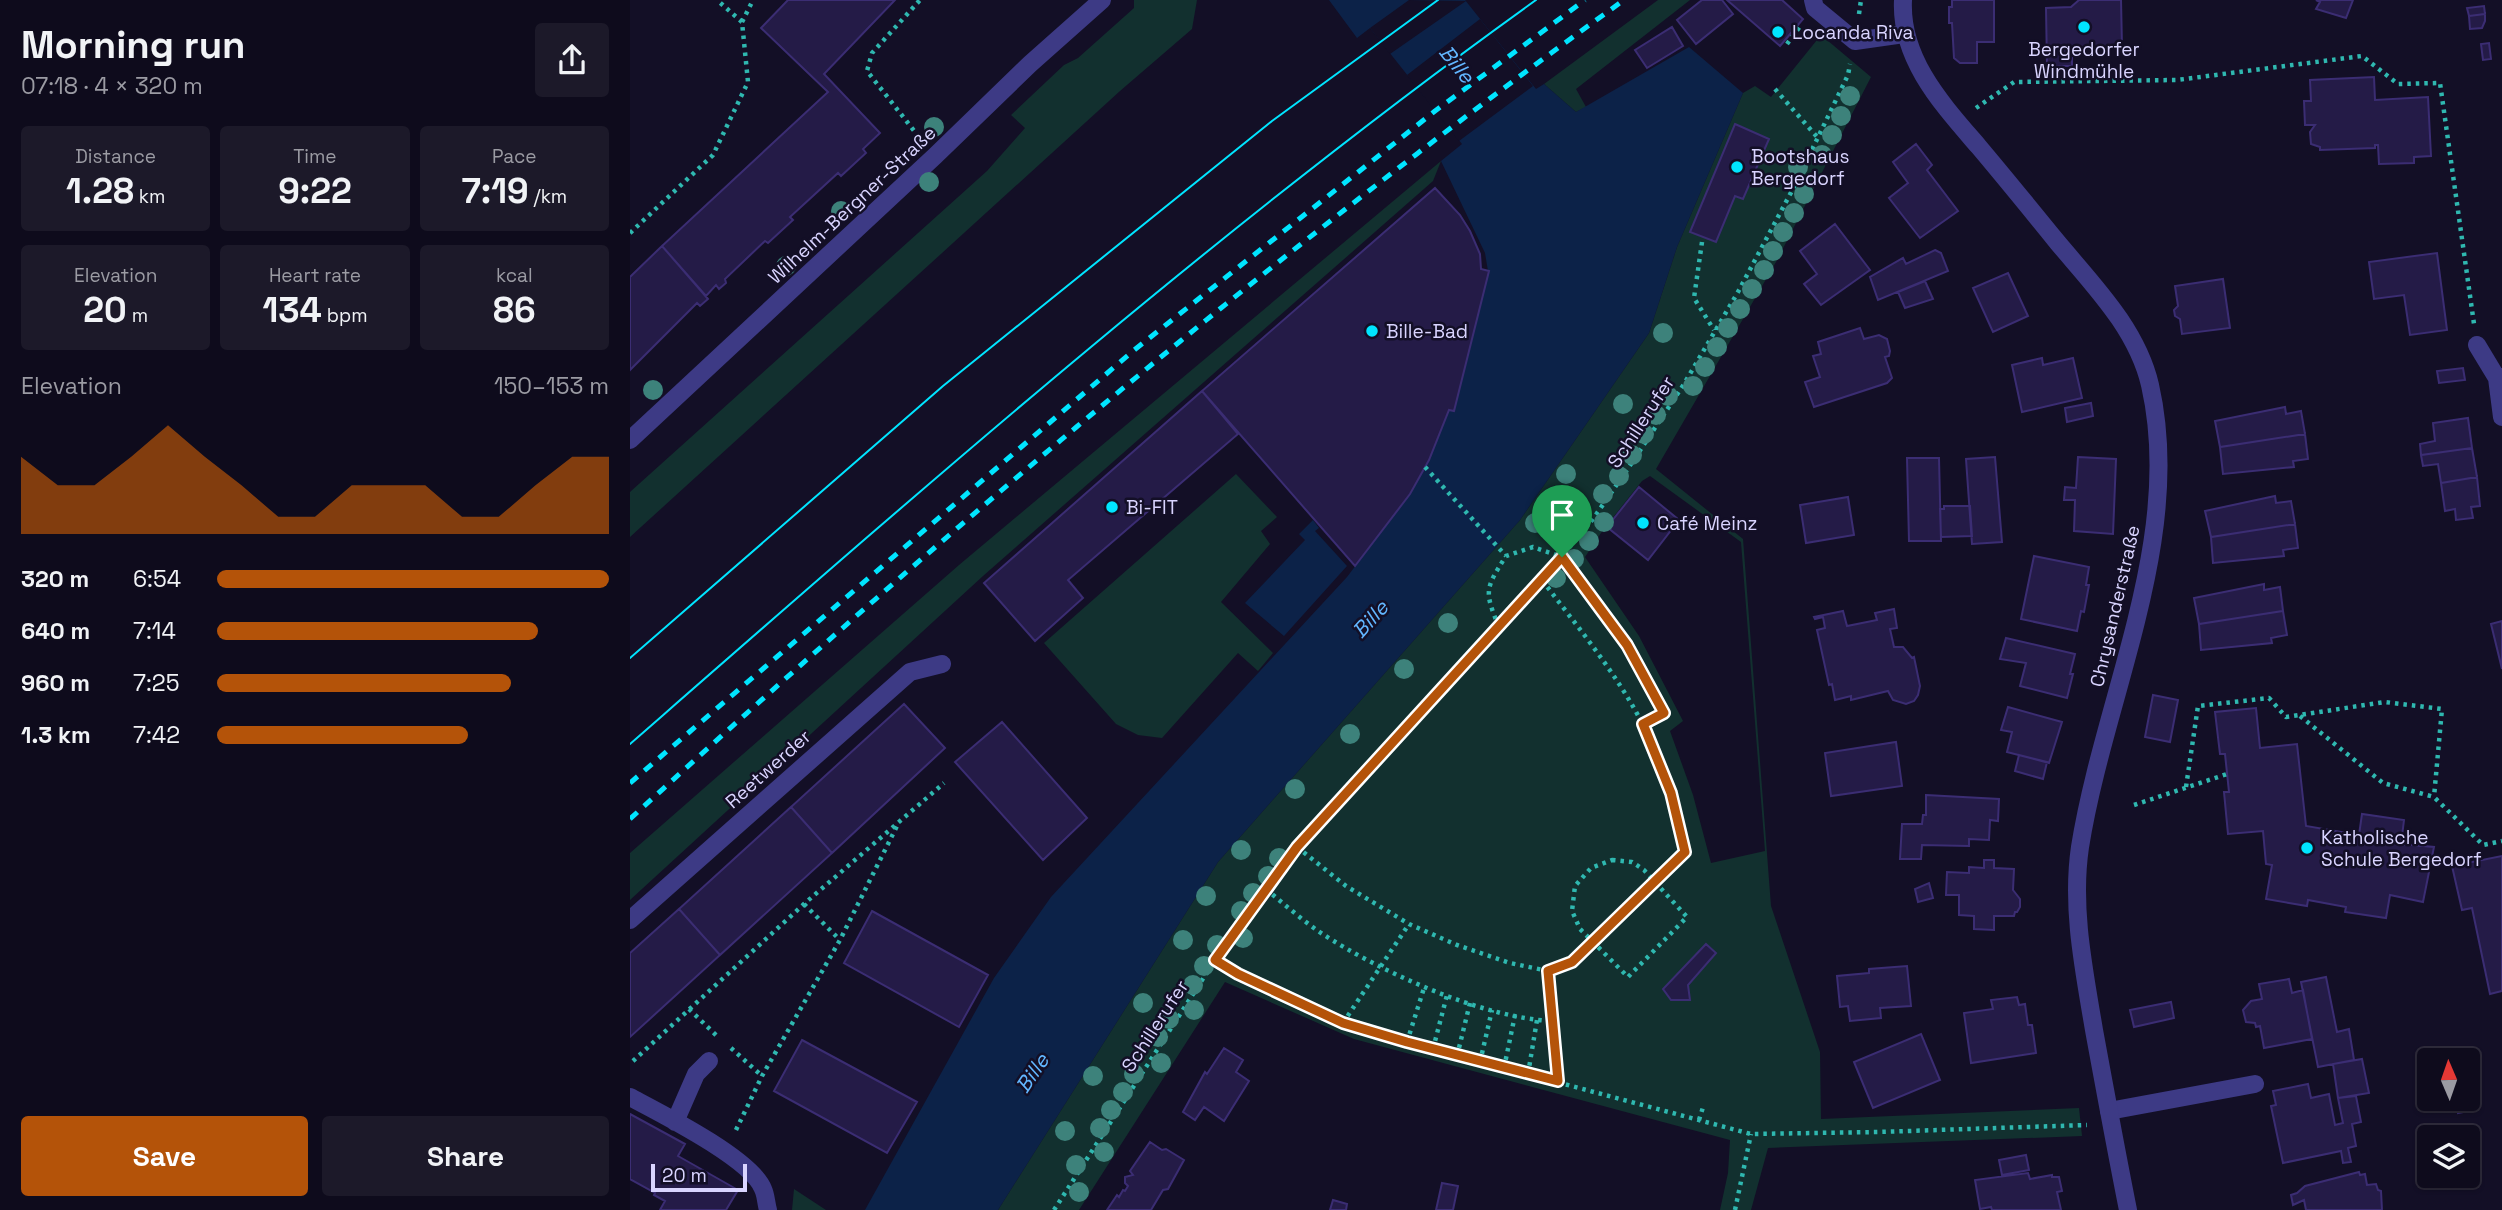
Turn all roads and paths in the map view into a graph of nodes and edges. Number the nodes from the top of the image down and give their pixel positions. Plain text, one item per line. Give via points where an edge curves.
1 (717, 0) edge
2 (753, 0) edge
3 (920, 0) edge
4 (1102, 0) edge
5 (1813, 0) edge
6 (1903, 0) edge
7 (741, 22) junction
8 (1904, 34) junction
9 (1855, 41) junction
10 (1775, 89) dead end
11 (1979, 106) dead end
12 (1818, 138) junction
13 (935, 156) junction
14 (630, 233) edge
15 (1702, 242) dead end
16 (1714, 330) junction
17 (2477, 345) joint
18 (2499, 378) edge
19 (2502, 416) edge
20 (630, 440) edge
21 (1425, 467) dead end
22 (1506, 556) junction
23 (1562, 557) junction
24 (1542, 580) junction
25 (1499, 627) junction
26 (942, 664) dead end
27 (2300, 716) junction
28 (1643, 724) junction
29 (2227, 774) dead end
30 (944, 783) dead end
31 (2186, 787) junction
32 (2434, 797) junction
33 (2134, 805) dead end
34 (901, 818) junction
35 (2502, 841) edge
36 (1297, 847) junction
37 (1655, 881) junction
38 (1266, 889) junction
39 (804, 904) junction
40 (630, 920) edge
41 (1409, 924) junction
42 (840, 940) junction
43 (1592, 941) junction
44 (1215, 960) junction
45 (1381, 966) junction
46 (1548, 971) junction
47 (1424, 988) junction
48 (1447, 995) junction
49 (1470, 1003) junction
50 (689, 1009) junction
51 (1492, 1010) junction
52 (1515, 1015) junction
53 (1537, 1020) junction
54 (1552, 1021) junction
55 (1343, 1023) junction
56 (1407, 1042) junction
57 (1433, 1049) junction
58 (1457, 1055) junction
59 (633, 1061) dead end
60 (709, 1061) dead end
61 (1480, 1062) junction
62 (1504, 1068) junction
63 (1528, 1074) junction
64 (762, 1076) junction
65 (1558, 1081) junction
66 (2255, 1083) dead end
67 (630, 1097) edge
68 (1704, 1104) dead end
69 (2110, 1118) junction
70 (1699, 1120) junction
71 (675, 1122) junction
72 (1751, 1134) junction
73 (726, 1153) junction
74 (768, 1210) edge
75 (1054, 1210) edge
76 (1735, 1210) edge
77 (2128, 1210) edge

1 - 7 path
2 - 7 path
3 - 13 path via 872,53 867,71
4 - 13 street, Wilhelm-Bergner-Straße
5 - 9 street via 1815,8
6 - 8 street, Chrysanderstraße
7 - 14 path via 748,82 713,155
8 - 9 street
8 - 69 street, Chrysanderstraße via 1924,78 1956,122 2122,323 2146,370 2153,398 2158,460 2150,559 2090,800 2077,883 2086,983
9 - 12 path, Schillerufer via 1848,75
10 - 12 path
11 - 17 path via 2014,82 2177,80 2362,55 2398,84 2440,83
12 - 16 path, Schillerufer
13 - 20 street, Wilhelm-Bergner-Straße
15 - 16 path via 1694,298
16 - 23 path, Schillerufer via 1631,464
17 - 18 street
18 - 19 street
21 - 22 path
22 - 23 path via 1534,547
22 - 25 path via 1491,580 1488,600
23 - 24 path, Schillerufer
23 - 28 path via 1627,645 1664,713
24 - 25 path, Schillerufer
24 - 28 path
25 - 36 path, Schillerufer
26 - 40 street, Reetwerder via 909,672
27 - 31 path via 2286,717 2269,698 2198,706
27 - 32 path via 2384,783
27 - 32 path via 2385,702 2442,709
28 - 37 path via 1671,793 1685,852
29 - 31 path
30 - 34 path
31 - 33 path
32 - 35 path via 2483,845
34 - 39 path
34 - 42 path
36 - 38 path, Schillerufer
36 - 41 path via 1346,886
37 - 43 path
37 - 43 path via 1632,862 1612,860 1591,868 1575,886 1572,911
37 - 43 path via 1687,917 1628,977
38 - 44 path, Schillerufer
38 - 45 path via 1321,933
39 - 42 path
39 - 50 path
41 - 45 path
41 - 46 path via 1510,963
42 - 64 path
43 - 46 path via 1572,962
44 - 55 path
44 - 75 path, Schillerufer
45 - 47 path
45 - 55 path
46 - 54 path
47 - 48 path
47 - 56 path
48 - 49 path
48 - 57 path
49 - 51 path
49 - 58 path
50 - 59 path
50 - 64 path
51 - 52 path
51 - 61 path
52 - 53 path
52 - 62 path
53 - 54 path
53 - 63 path
54 - 65 path
55 - 56 path
56 - 57 path
57 - 58 path
58 - 61 path
60 - 71 street via 696,1074
61 - 62 path
62 - 63 path
63 - 65 path
64 - 73 path
65 - 70 path
66 - 69 street
67 - 71 street
68 - 70 path
69 - 72 path via 1878,1132
69 - 77 street, Chrysanderstraße
70 - 72 path
71 - 73 street
72 - 76 path
73 - 74 street via 763,1187

